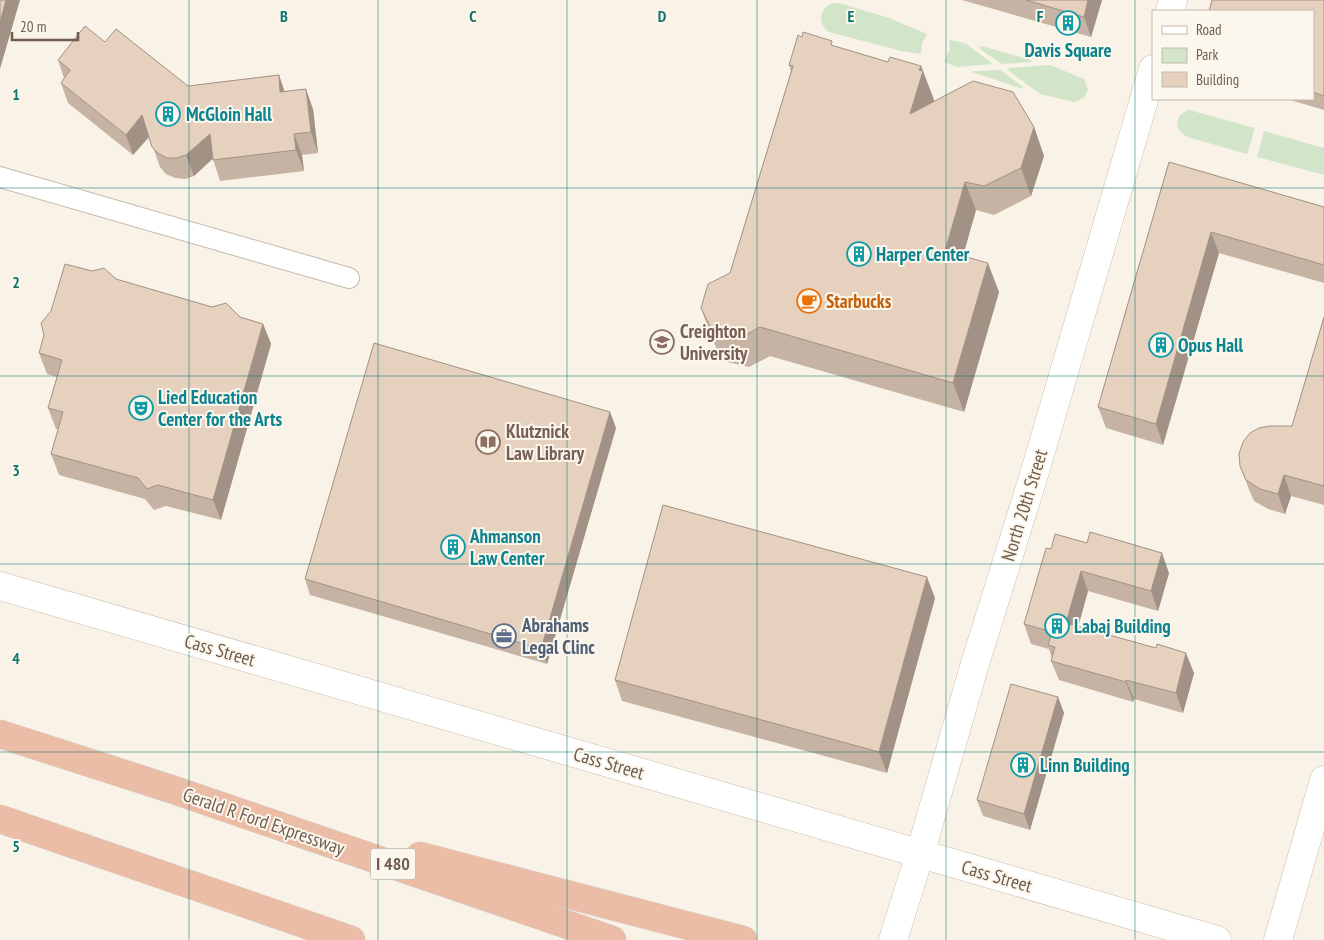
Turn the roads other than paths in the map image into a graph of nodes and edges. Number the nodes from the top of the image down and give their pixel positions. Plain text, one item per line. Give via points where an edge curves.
1 (1152, 72) edge
2 (0, 176) edge
3 (349, 278) dead end
4 (0, 586) edge
5 (0, 734) edge
6 (1324, 780) edge
7 (174, 790) junction
8 (0, 819) edge
9 (920, 854) junction
10 (351, 940) edge
11 (612, 940) edge
12 (743, 940) edge
13 (893, 940) edge
14 (1217, 940) edge
15 (1278, 940) edge

1 - 9 street, North 20th Street
2 - 3 street
4 - 9 street, Cass Street
5 - 7 highway, Gerald R Ford Expressway / I 480
6 - 15 street
7 - 11 highway, Gerald R Ford Expressway / I 480
7 - 12 highway
8 - 10 highway
9 - 13 street, North 20th Street
9 - 14 street, Cass Street

